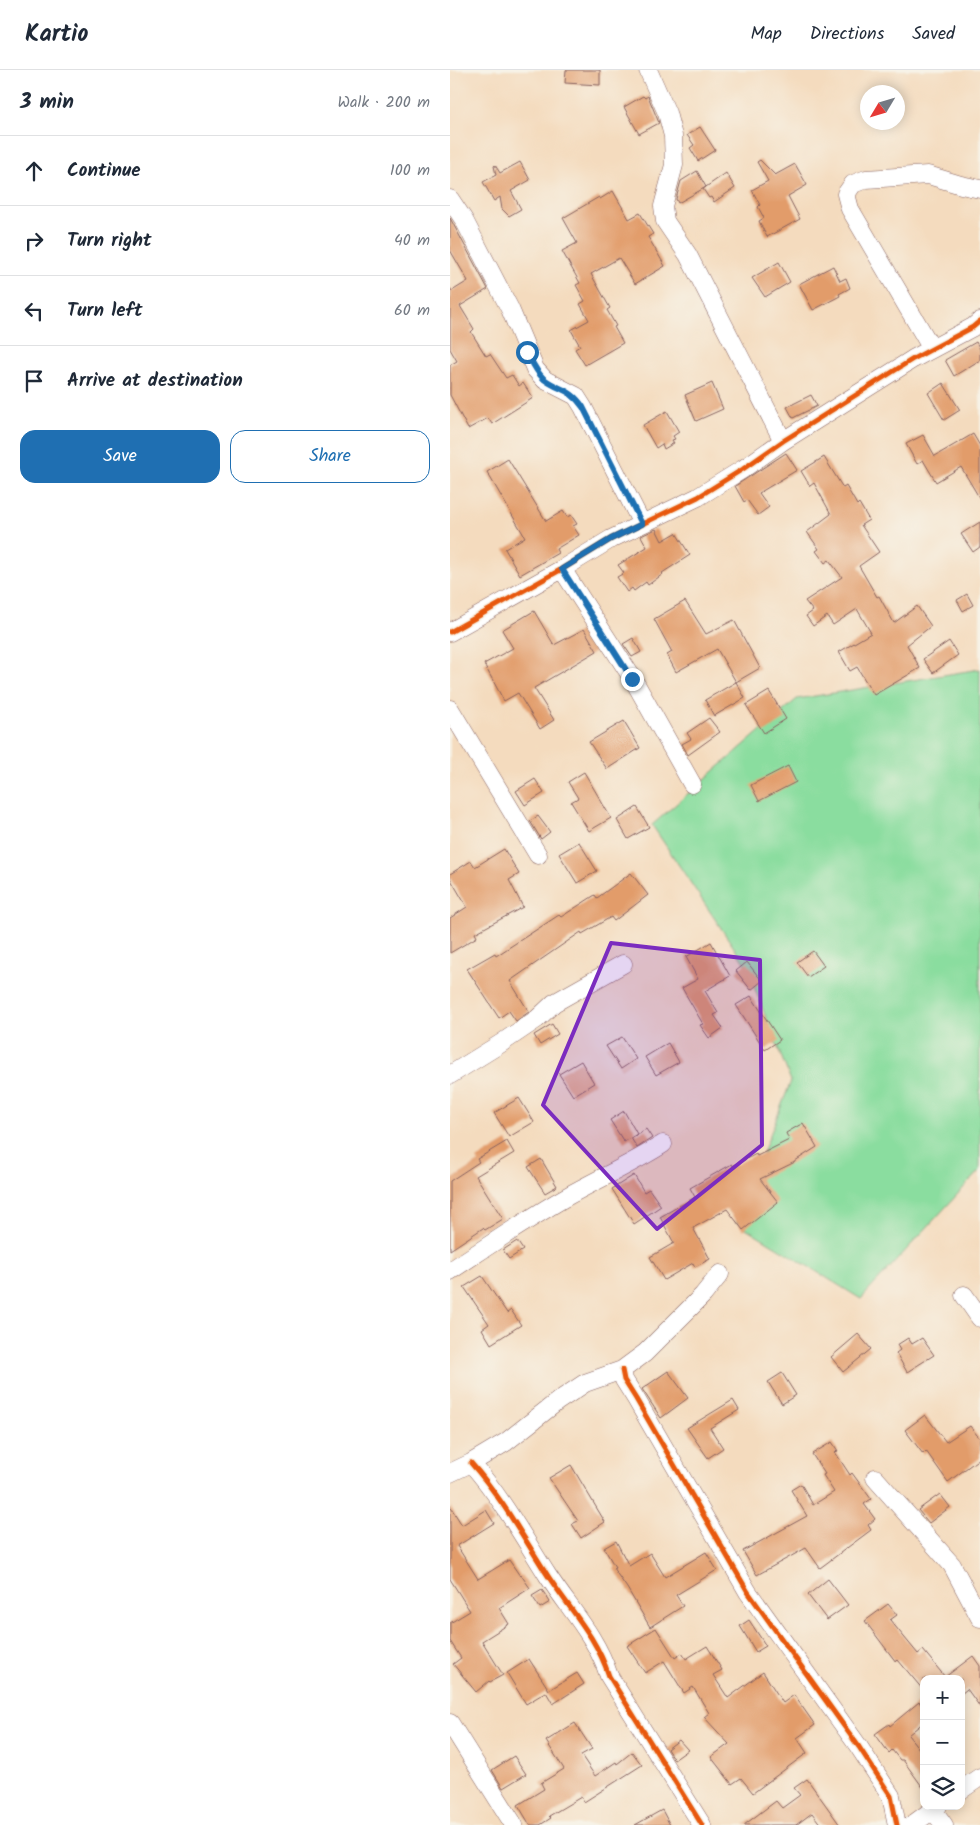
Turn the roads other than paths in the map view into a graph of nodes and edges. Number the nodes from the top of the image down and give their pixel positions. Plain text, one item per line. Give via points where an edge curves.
1 (648, 70) edge
2 (980, 188) edge
3 (450, 199) edge
4 (980, 321) edge
5 (932, 350) junction
6 (783, 441) junction
7 (642, 524) junction
8 (562, 569) junction
9 (450, 632) edge
10 (450, 709) edge
11 (692, 784) dead end
12 (538, 855) dead end
13 (623, 964) dead end
14 (450, 1075) edge
15 (664, 1144) dead end
16 (450, 1271) edge
17 (720, 1274) dead end
18 (964, 1295) dead end
19 (980, 1318) edge
20 (622, 1370) junction
21 (471, 1463) junction
22 (450, 1473) edge
23 (875, 1478) dead end
24 (980, 1618) edge
25 (450, 1723) edge
26 (980, 1777) edge
27 (965, 1787) edge
28 (932, 1810) edge
29 (936, 1810) edge
30 (514, 1825) edge
31 (702, 1825) edge
32 (897, 1825) edge
33 (912, 1825) edge
34 (944, 1825) edge

1 - 6 street via 667,113 673,136 674,165 663,206 665,221 688,255
2 - 5 street via 928,175 866,179 853,184 846,194 850,209
3 - 7 street via 510,309 535,369 545,380 576,396
4 - 5 street
5 - 6 street
6 - 7 street via 698,497
7 - 8 street
8 - 9 street
8 - 11 street via 632,679
10 - 12 street
13 - 14 street via 554,1003 537,1019
15 - 16 street via 513,1228
17 - 20 street via 645,1353
18 - 19 street
20 - 21 street via 585,1383 506,1442
20 - 32 street via 624,1380 748,1592 891,1796
21 - 22 street
21 - 31 street via 504,1504 565,1602 589,1632 609,1676
23 - 24 street via 952,1566
25 - 30 street
26 - 27 street
28 - 33 street
29 - 34 street

